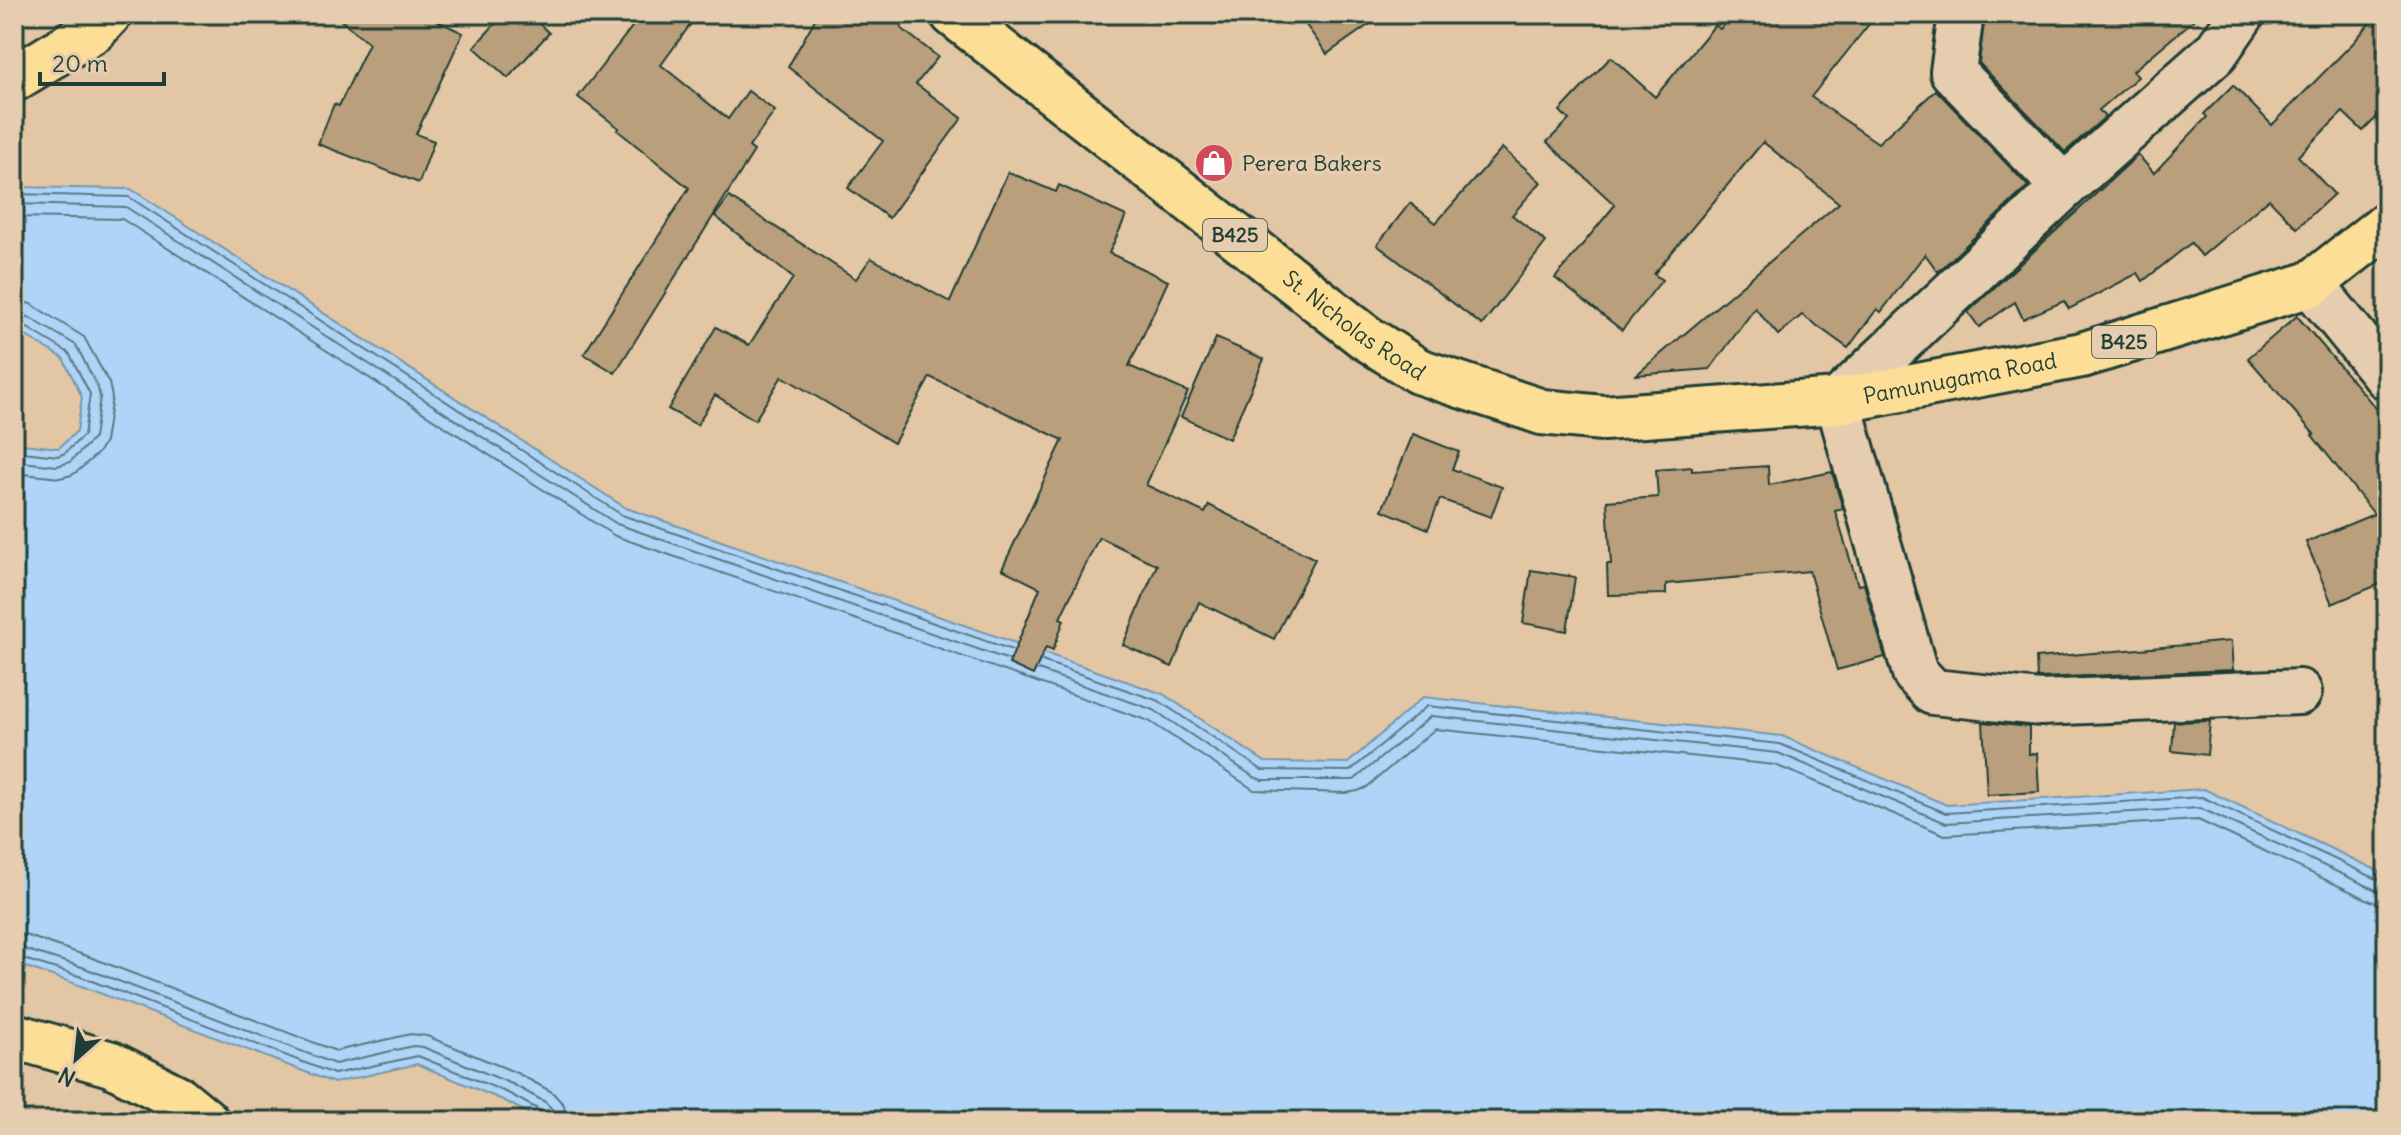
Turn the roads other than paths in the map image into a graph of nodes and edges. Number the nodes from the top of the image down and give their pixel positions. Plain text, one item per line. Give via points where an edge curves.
1 (109, 14) edge
2 (953, 14) edge
3 (1961, 14) edge
4 (2242, 14) edge
5 (14, 79) edge
6 (2064, 187) junction
7 (2387, 224) edge
8 (2311, 284) junction
9 (2387, 377) edge
10 (1838, 401) junction
11 (2299, 692) dead end
12 (14, 1036) edge
13 (206, 1121) edge

1 - 5 main road via 94,30
2 - 10 main road, St. Nicholas Road / B425 via 1365,337 1418,371 1542,412 1603,418
3 - 6 street via 1953,72
4 - 6 street via 2216,52
6 - 10 street
7 - 8 main road, Pamunugama Road / B425
8 - 9 street
8 - 10 main road, Pamunugama Road / B425 via 2082,355
10 - 11 street via 1915,673 1933,692 2040,703
12 - 13 main road via 111,1064 178,1098

